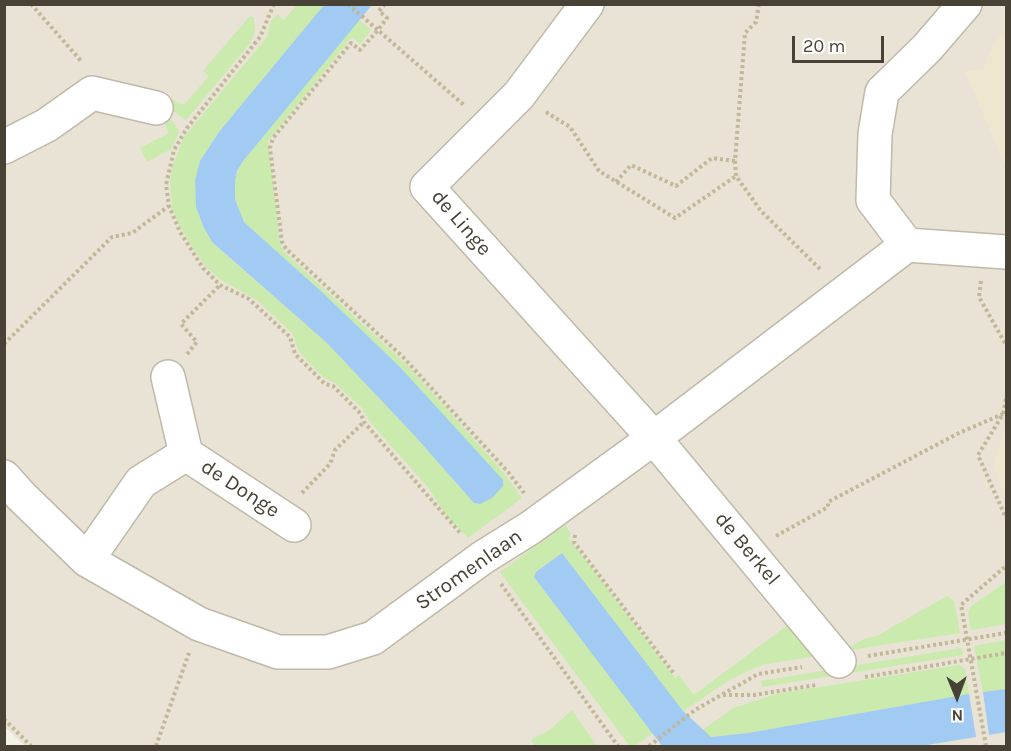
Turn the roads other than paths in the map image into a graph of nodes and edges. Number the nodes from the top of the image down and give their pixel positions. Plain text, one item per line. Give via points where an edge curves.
1 (587, 4) edge
2 (965, 4) edge
3 (156, 108) dead end
4 (4, 147) edge
5 (907, 245) junction
6 (1000, 251) edge
7 (168, 376) road end
8 (654, 438) junction
9 (186, 454) junction
10 (4, 477) edge
11 (287, 520) road end
12 (87, 560) junction
13 (839, 661) dead end

1 - 8 street, de Linge via 519,95 427,187
2 - 5 street via 882,92 875,134 873,200
3 - 4 street via 92,93
5 - 6 street
5 - 8 street, Stromenlaan
7 - 9 street, de Donge
8 - 12 street, Stromenlaan via 373,638 328,652 278,652 199,624
8 - 13 street, de Berkel
9 - 11 street, de Donge
9 - 12 street, de Donge via 141,482
10 - 12 street, Stromenlaan

